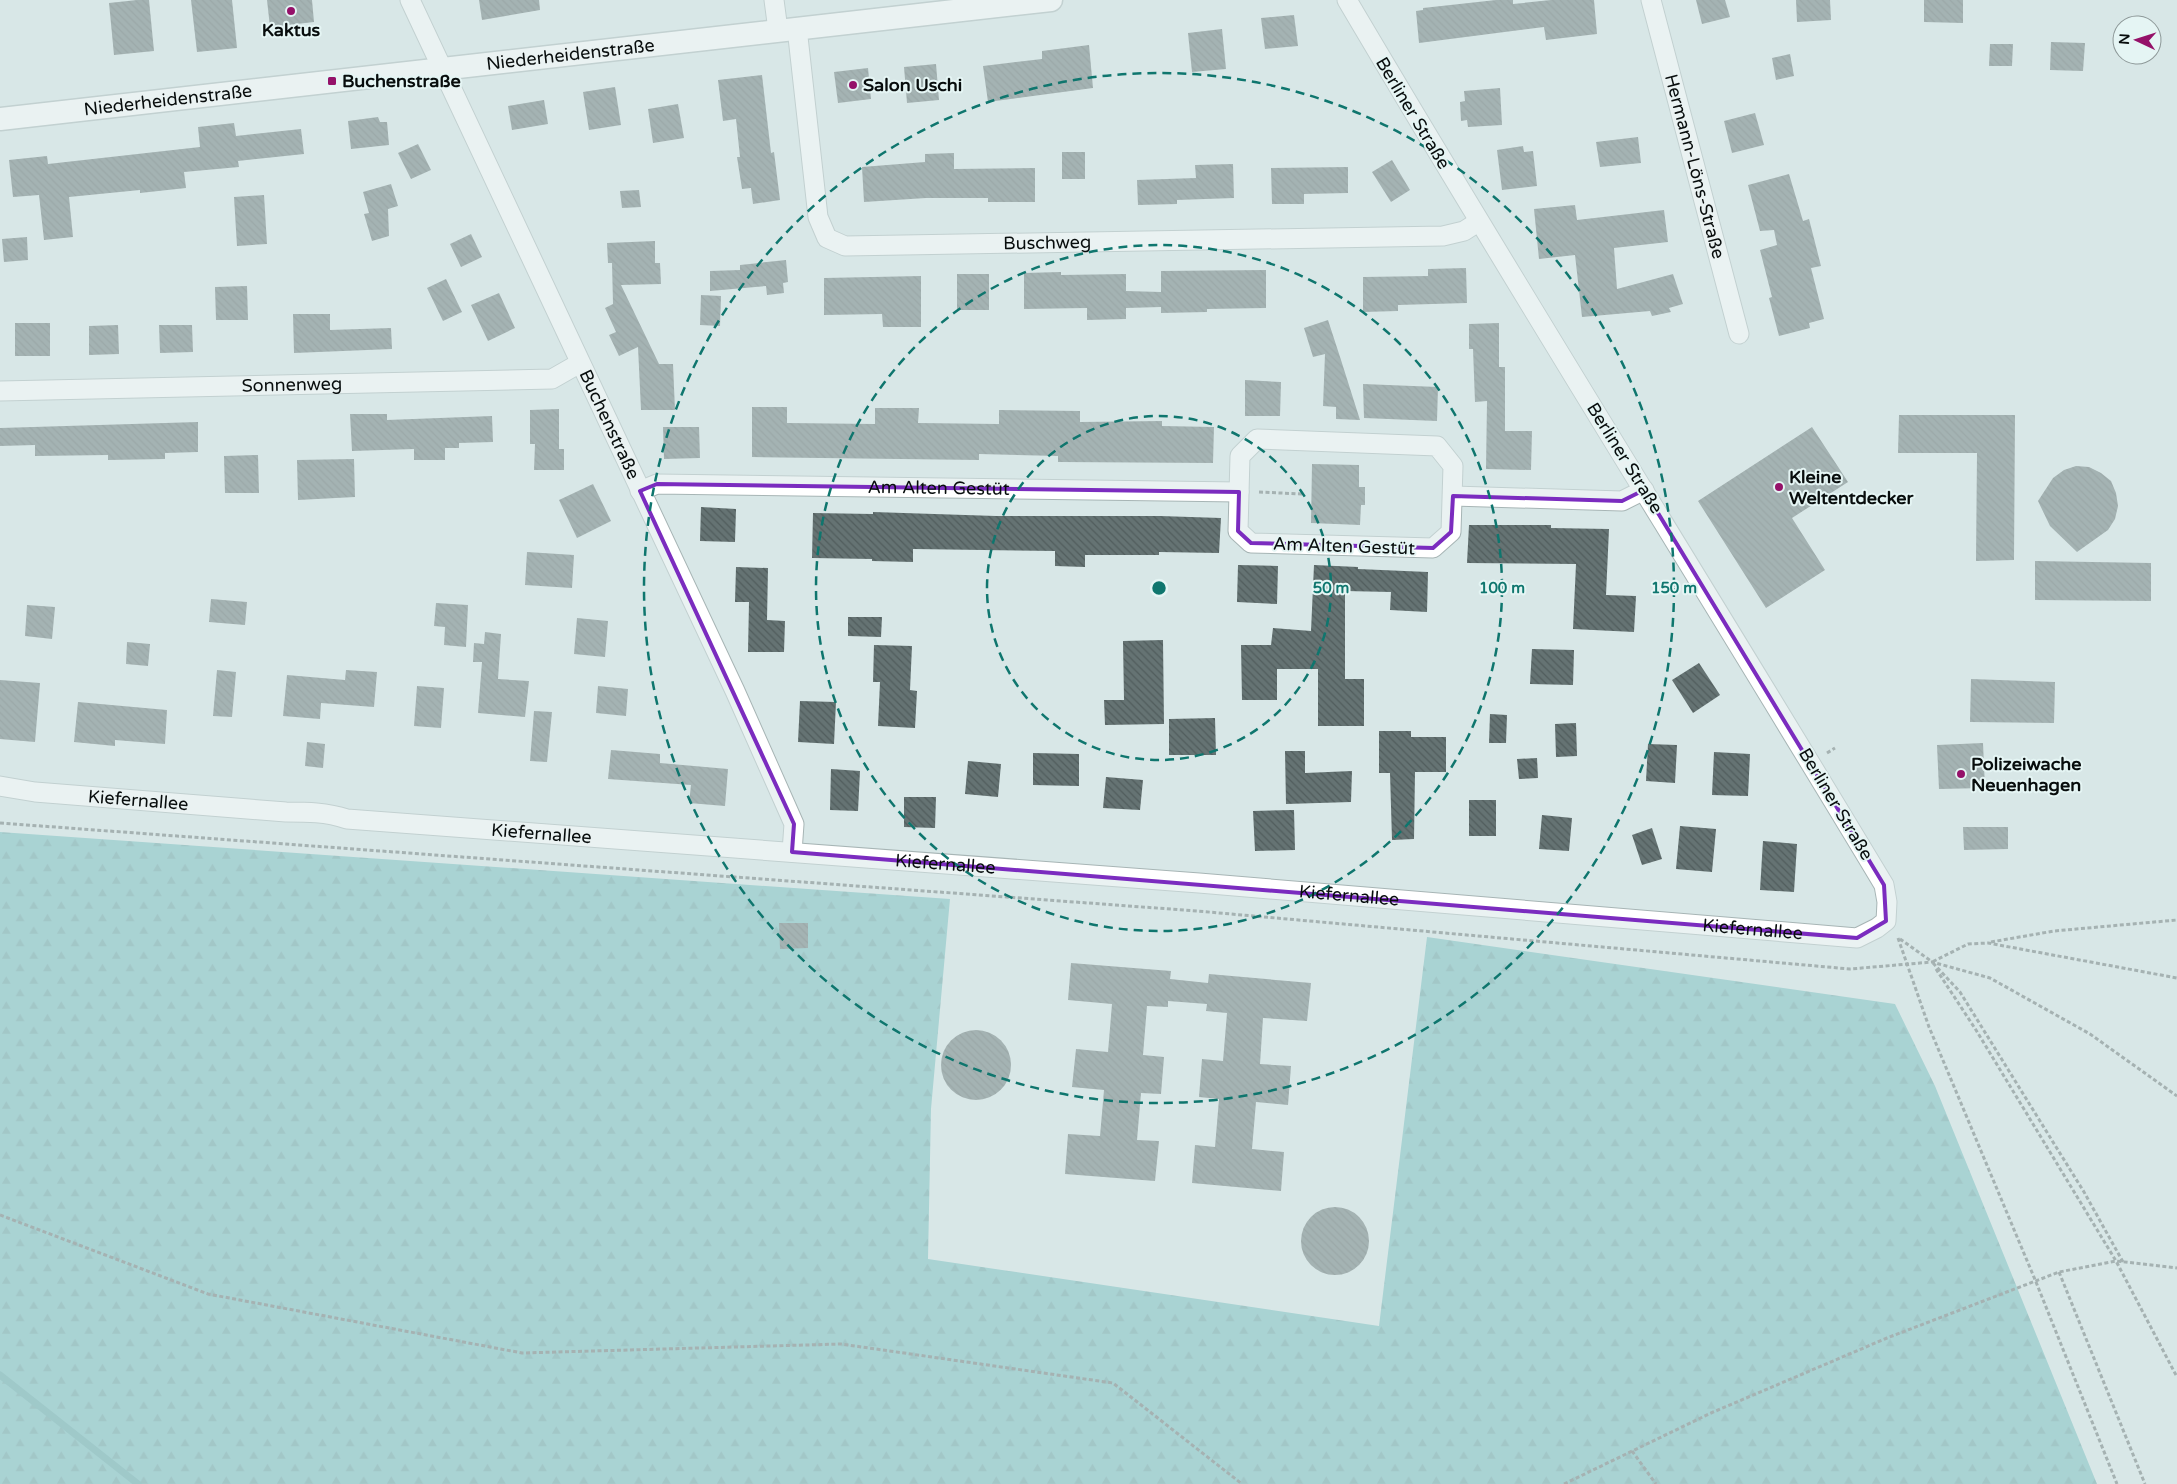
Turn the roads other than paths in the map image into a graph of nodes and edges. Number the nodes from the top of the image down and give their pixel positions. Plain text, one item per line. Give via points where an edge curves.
1 (410, 0) edge
2 (774, 0) edge
3 (1051, 0) edge
4 (1346, 0) edge
5 (1650, 0) edge
6 (787, 29) junction
7 (442, 69) junction
8 (0, 119) edge
9 (1478, 222) junction
10 (1739, 334) dead end
11 (580, 364) junction
12 (0, 391) edge
13 (1644, 490) junction
14 (640, 491) junction
15 (1238, 492) junction
16 (1453, 496) junction
17 (0, 786) edge
18 (792, 852) junction
19 (1886, 921) joint

1 - 7 street, Buchenstraße
2 - 6 street, Buschweg
3 - 6 street, Niederheidenstraße
4 - 9 street, Berliner Straße
5 - 10 street, Hermann-Löns-Straße
6 - 7 street, Niederheidenstraße
6 - 9 street, Buschweg via 818,217 827,238 845,246 1443,236 1464,231
7 - 8 street, Niederheidenstraße
7 - 11 street, Buchenstraße
9 - 13 street, Berliner Straße
11 - 12 street, Sonnenweg via 552,380
11 - 14 street, Buchenstraße
13 - 16 street via 1622,501
13 - 19 street, Berliner Straße via 1884,885
14 - 15 street, Am Alten Gestüt via 657,484
14 - 18 street, Buchenstraße via 794,824
15 - 16 street, Am Alten Gestüt via 1240,456 1257,439 1437,446 1453,466
15 - 16 street, Am Alten Gestüt via 1238,531 1251,543 1432,548 1451,532
17 - 18 street, Kiefernallee via 54,794 331,814 347,819
18 - 19 street, Kiefernallee via 1857,938

